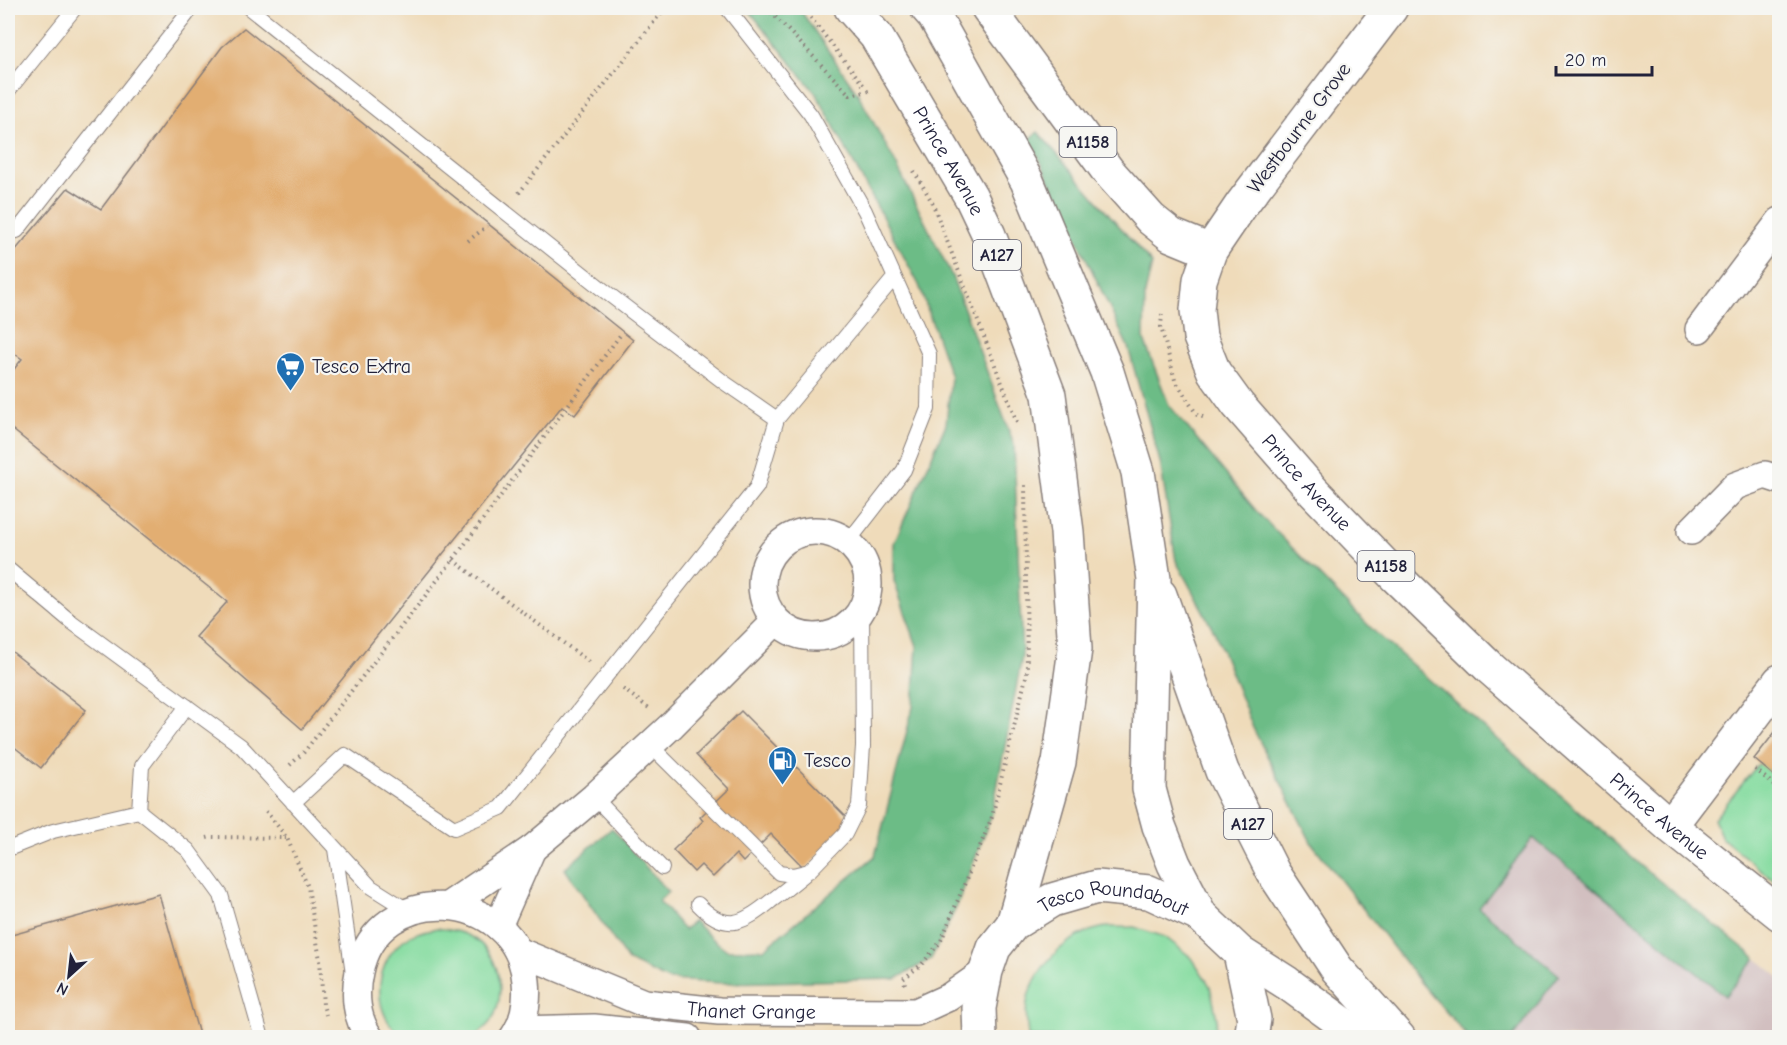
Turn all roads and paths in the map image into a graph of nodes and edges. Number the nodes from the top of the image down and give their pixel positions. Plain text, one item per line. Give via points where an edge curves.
1 (75, 8) edge
2 (192, 8) edge
3 (249, 8) edge
4 (665, 8) edge
5 (727, 8) edge
6 (766, 8) edge
7 (803, 8) edge
8 (851, 8) edge
9 (927, 8) edge
10 (988, 8) edge
11 (1391, 8) edge
12 (8, 92) edge
13 (932, 202) dead end
14 (505, 212) junction
15 (1779, 221) edge
16 (485, 228) junction
17 (8, 233) edge
18 (494, 235) dead end
19 (468, 241) dead end
20 (1210, 251) junction
21 (894, 278) junction
22 (612, 328) dead end
23 (1699, 329) dead end
24 (777, 419) junction
25 (1020, 430) dead end
26 (1025, 476) dead end
27 (1779, 480) edge
28 (1691, 531) dead end
29 (848, 542) junction
30 (453, 560) junction
31 (8, 569) edge
32 (1154, 579) junction
33 (862, 608) junction
34 (776, 621) junction
35 (606, 676) junction
36 (1779, 681) edge
37 (187, 706) junction
38 (672, 725) junction
39 (650, 745) junction
40 (274, 781) junction
41 (594, 797) junction
42 (293, 803) junction
43 (138, 810) junction
44 (1670, 826) junction
45 (287, 838) junction
46 (8, 849) edge
47 (335, 849) junction
48 (532, 849) junction
49 (188, 850) junction
50 (662, 868) dead end
51 (809, 871) junction
52 (698, 904) dead end
53 (449, 905) junction
54 (409, 911) junction
55 (1201, 915) junction
56 (1779, 915) edge
57 (1013, 924) junction
58 (498, 926) junction
59 (518, 951) junction
60 (1240, 953) junction
61 (986, 971) junction
62 (903, 979) dead end
63 (356, 987) junction
64 (330, 1024) dead end
65 (516, 1034) edge
66 (262, 1038) edge
67 (370, 1038) edge
68 (688, 1038) edge
69 (980, 1038) edge
70 (1251, 1038) edge
71 (1363, 1038) edge
72 (1399, 1038) edge

1 - 12 lane
2 - 17 lane via 17,231
3 - 14 lane
4 - 14 path
5 - 21 lane via 811,115 865,211
6 - 7 path via 850,95 869,91
8 - 57 main road, Prince Avenue / A127 via 876,36 971,197 1049,395 1067,532 1075,650 1059,762
9 - 32 main road, A127 via 1027,181 1107,372 1138,472
10 - 20 main road, A1158 via 1108,171 1151,219 1171,235
11 - 20 main road, Westbourne Grove / A1158
13 - 25 path
14 - 16 path
14 - 24 lane
15 - 23 street
16 - 18 path
16 - 19 path
20 - 44 main road, Prince Avenue / A1158 via 1200,280 1200,337 1214,372 1238,405 1396,577 1490,668
21 - 24 lane
21 - 29 lane via 929,354 928,409 904,470
22 - 30 path via 622,335
24 - 35 lane via 757,487
26 - 62 path via 1027,673 992,817 941,941
27 - 28 street via 1765,475 1735,486
29 - 33 street via 858,553 866,573 867,594
29 - 34 street via 832,533 814,530 782,542 770,555 763,572 762,590
30 - 35 path
30 - 40 path via 304,752
31 - 37 lane via 69,620
32 - 55 main road, A127 via 1149,789 1174,864
32 - 72 main road, A127 via 1222,771 1273,872 1337,969
33 - 34 street via 852,622 822,637 790,632
33 - 51 lane via 863,746 859,806 845,834
34 - 38 street
35 - 38 path
35 - 42 lane via 501,808 454,828 345,755
36 - 44 main road
37 - 40 lane via 241,746
37 - 43 lane via 142,766
38 - 39 street
39 - 41 street
39 - 51 lane via 778,873
40 - 42 lane
40 - 45 path via 257,800
41 - 48 street
41 - 50 lane
42 - 47 lane
43 - 46 lane via 53,831
43 - 49 lane
44 - 56 main road, Prince Avenue / A1158
45 - 49 path via 211,837
45 - 64 path via 308,887 323,1005
47 - 54 lane via 371,887
47 - 63 lane
48 - 53 street
48 - 58 street
49 - 66 lane via 221,895
51 - 52 lane via 746,920 718,920
53 - 54 street
53 - 58 street via 475,912
54 - 63 street via 375,936 361,960
55 - 57 main road, Tesco Roundabout via 1149,892 1097,887 1052,900
55 - 60 main road, Tesco Roundabout
57 - 61 main road, Tesco Roundabout via 994,948
58 - 59 street
59 - 61 street, Thanet Grange via 644,1004 719,1011 916,1012 949,997
59 - 65 street via 527,994
60 - 70 main road via 1254,1019
60 - 71 main road, Tesco Roundabout
61 - 69 main road, Tesco Roundabout via 979,1008
63 - 67 street via 358,1011
65 - 68 street, Thanet Grange via 594,1028

